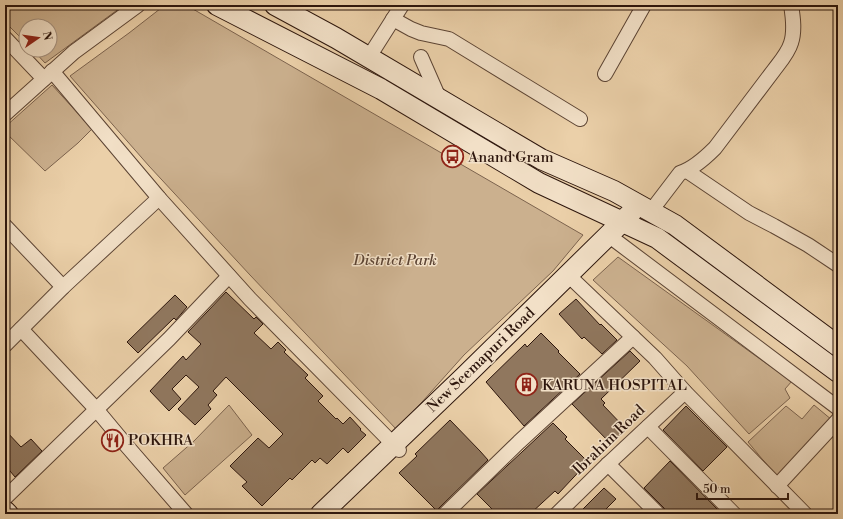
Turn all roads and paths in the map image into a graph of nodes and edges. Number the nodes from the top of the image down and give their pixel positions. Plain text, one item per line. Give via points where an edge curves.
1 (138, 5) edge
2 (217, 5) edge
3 (275, 5) edge
4 (402, 5) edge
5 (644, 5) edge
6 (791, 5) edge
7 (393, 19) junction
8 (5, 38) edge
9 (369, 57) junction
10 (421, 57) dead end
11 (605, 74) dead end
12 (48, 75) junction
13 (439, 98) junction
14 (5, 114) edge
15 (580, 119) dead end
16 (687, 171) junction
17 (159, 198) junction
18 (645, 208) junction
19 (5, 226) edge
20 (620, 231) junction
21 (838, 265) edge
22 (229, 276) junction
23 (571, 278) junction
24 (63, 287) junction
25 (21, 329) junction
26 (633, 337) junction
27 (5, 345) edge
28 (838, 346) edge
29 (838, 372) edge
30 (685, 392) junction
31 (838, 408) edge
32 (96, 409) junction
33 (838, 420) edge
34 (648, 427) junction
35 (397, 448) junction
36 (608, 464) junction
37 (777, 486) junction
38 (5, 498) edge
39 (5, 511) edge
40 (8, 514) edge
41 (186, 514) edge
42 (322, 514) edge
43 (333, 514) edge
44 (445, 514) edge
45 (557, 514) edge
46 (658, 514) edge
47 (734, 514) edge
48 (805, 514) edge

1 - 12 street via 74,52
2 - 20 main road via 381,89
3 - 9 main road
4 - 7 street
5 - 11 street
6 - 16 street via 794,27 791,43 783,57 715,148
7 - 9 street
7 - 15 street via 421,33 449,39
8 - 12 street
9 - 13 main road
10 - 13 street
12 - 14 street
12 - 17 street
13 - 18 main road via 541,158
16 - 18 street via 680,173
16 - 21 street via 749,213 808,245
17 - 22 street
17 - 24 street
18 - 20 main road, New Seemapuri Road
18 - 28 main road via 675,225
19 - 24 street
20 - 23 main road, New Seemapuri Road
20 - 29 main road via 657,238
20 - 31 street
22 - 32 street via 169,339
22 - 35 street
23 - 26 street
23 - 35 main road, New Seemapuri Road via 464,377
24 - 25 street
25 - 27 street
25 - 32 street
26 - 30 street
26 - 44 street
30 - 34 street, Ibrahim Road
30 - 37 street
32 - 38 street
32 - 41 street
33 - 37 street
34 - 36 street, Ibrahim Road
34 - 47 street
35 - 42 main road, New Seemapuri Road
35 - 43 main road, New Seemapuri Road
36 - 45 street, Ibrahim Road
36 - 46 street
37 - 48 street
39 - 40 main road

